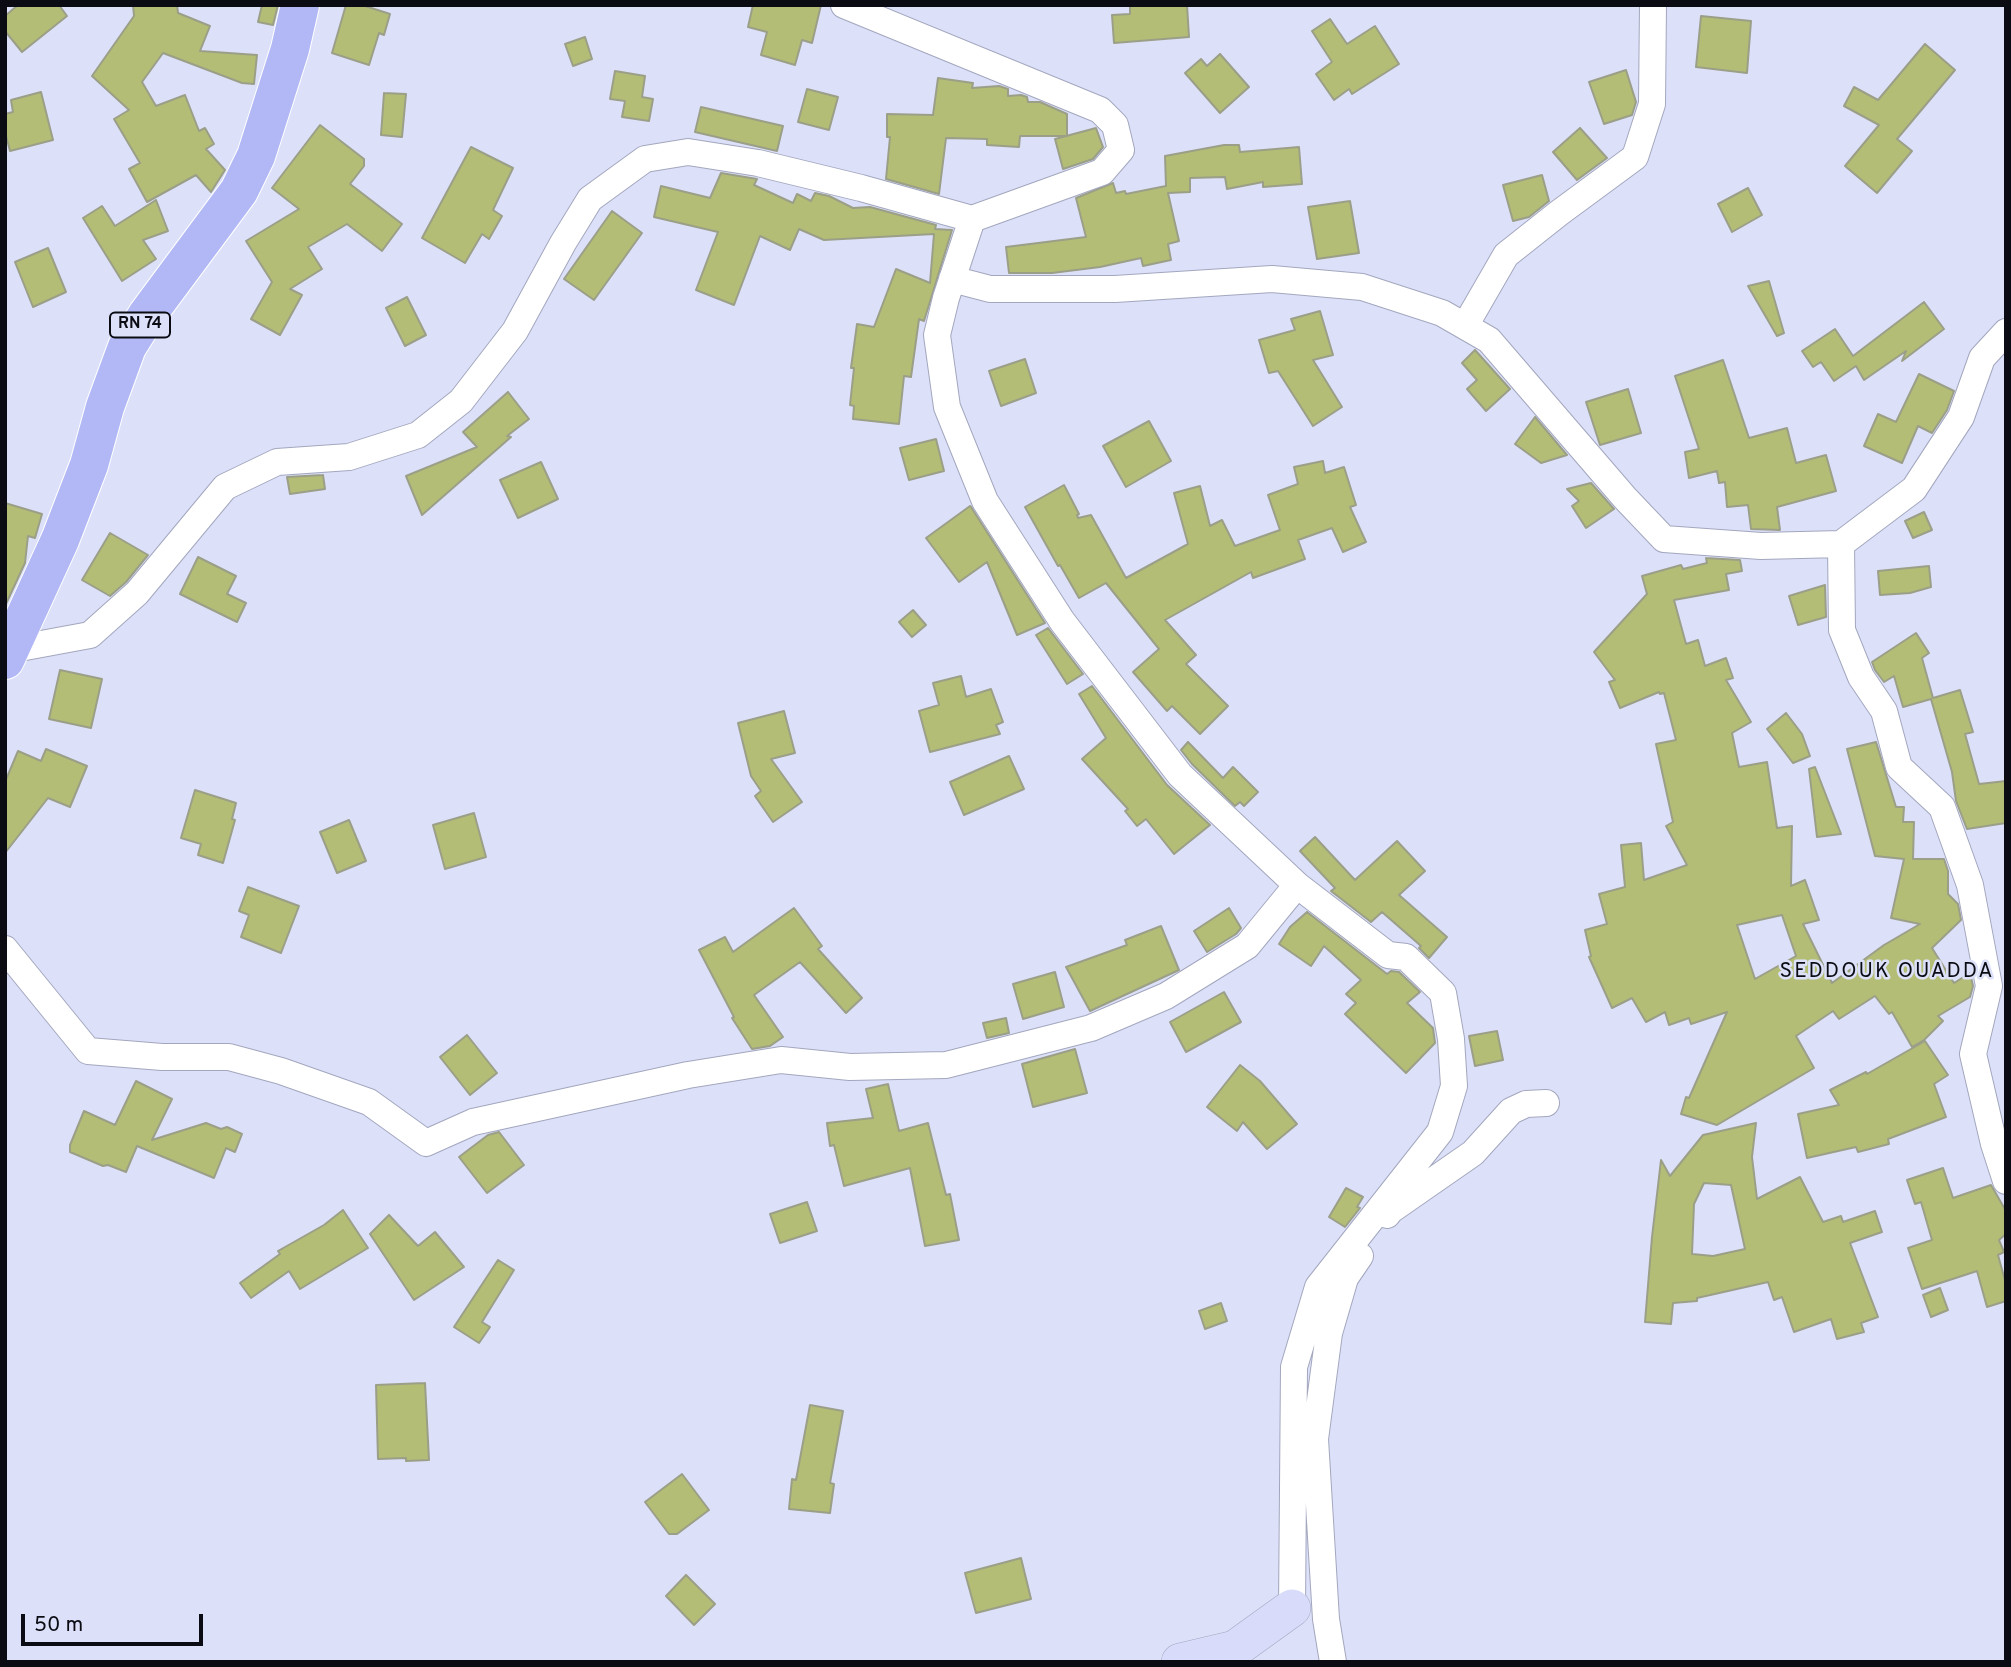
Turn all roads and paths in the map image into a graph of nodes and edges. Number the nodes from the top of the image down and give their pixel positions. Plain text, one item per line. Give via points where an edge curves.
1 (300, 5) edge
2 (844, 5) edge
3 (1653, 5) edge
4 (972, 219) junction
5 (952, 279) junction
6 (1465, 326) junction
7 (2006, 332) edge
8 (1841, 544) junction
9 (7, 655) edge
10 (1297, 885) junction
11 (5, 949) edge
12 (1546, 1103) dead end
13 (2006, 1181) edge
14 (1292, 1608) joint
15 (1180, 1662) edge
16 (1333, 1662) edge

1 - 9 main road, RN 74 via 256,156 239,191 127,347 61,540
2 - 4 street via 1100,110 1115,125 1121,150 1102,172
3 - 6 street via 1651,104 1635,157 1506,255
4 - 5 street
4 - 9 street via 758,163 688,152 645,159 590,198 515,331 461,401 418,435 349,457 277,462 225,487 138,593 90,635
5 - 6 street via 990,289 1115,289 1272,279 1362,287 1441,313
5 - 10 street via 937,335 947,407 985,501 1062,621 1180,775
6 - 8 street via 1489,340 1664,539 1761,546
7 - 8 street via 1982,358 1961,417 1914,489
8 - 13 street via 1842,630 1861,677 1884,711 1899,767 1942,807 1970,885 1989,986 1973,1054
10 - 11 street via 1247,946 1166,996 1091,1028 946,1065 850,1067 781,1060 688,1075 473,1122 426,1143 369,1102 281,1071 229,1057 88,1051
10 - 14 street via 1388,955 1406,957 1443,993 1454,1086 1440,1132 1318,1287 1294,1367
12 - 16 street via 1511,1111 1473,1153 1391,1210 1345,1278 1329,1333 1315,1440 1326,1619
14 - 15 street via 1235,1649

